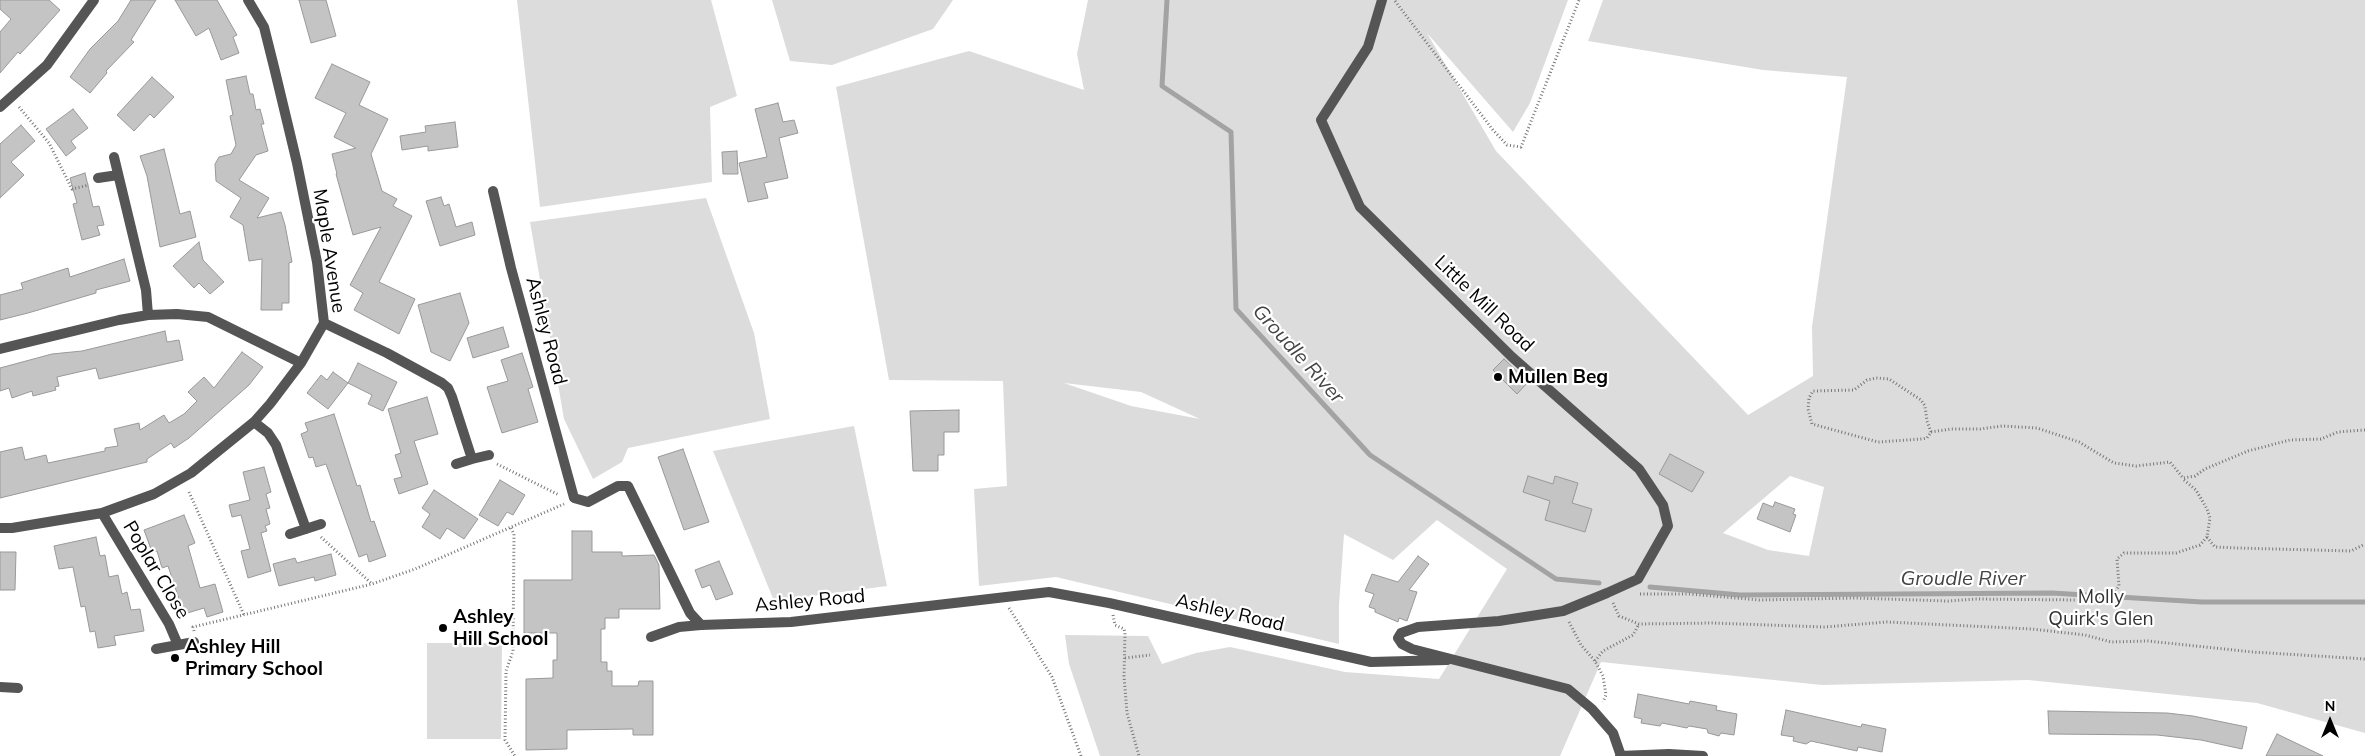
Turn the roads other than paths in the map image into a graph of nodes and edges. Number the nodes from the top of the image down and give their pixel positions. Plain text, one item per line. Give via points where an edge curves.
1 (94, 0) edge
2 (248, 0) edge
3 (1382, 0) edge
4 (0, 107) edge
5 (114, 157) dead end
6 (118, 175) junction
7 (98, 178) road end
8 (493, 191) dead end
9 (148, 315) junction
10 (324, 323) junction
11 (0, 349) edge
12 (301, 363) junction
13 (254, 422) junction
14 (489, 455) road end
15 (472, 459) junction
16 (456, 464) dead end
17 (102, 513) junction
18 (321, 524) dead end
19 (0, 528) edge
20 (306, 529) junction
21 (290, 534) dead end
22 (701, 626) junction
23 (651, 637) dead end
24 (194, 642) road end
25 (178, 645) junction
26 (156, 649) dead end
27 (1447, 660) junction
28 (0, 687) edge
29 (18, 688) dead end
30 (1620, 756) edge
31 (1702, 756) edge

1 - 4 street via 47,65
2 - 10 street, Maple Avenue via 264,27 286,115 317,262
3 - 27 street, Little Mill Road via 1368,47 1321,120 1360,207 1512,357 1639,469 1663,505 1668,526 1638,579 1607,593 1563,610 1401,632 1398,638 1402,644
5 - 6 street
6 - 7 street
6 - 9 street via 146,290
8 - 22 street, Ashley Road via 572,499 588,502 618,486 628,486 690,613
9 - 11 street via 79,328
9 - 12 street via 208,317
10 - 12 street, Maple Avenue
10 - 15 street via 387,353 448,388
12 - 13 street, Maple Avenue
13 - 17 street, Maple Avenue via 191,473 154,494
13 - 20 street via 268,433 276,445
14 - 15 street
15 - 16 street
17 - 19 street, Maple Avenue
17 - 25 street, Poplar Close via 169,624
18 - 20 street
20 - 21 street
22 - 23 street, Ashley Road via 679,627
22 - 27 street, Ashley Road via 791,622 1049,592 1371,662
24 - 25 street, Poplar Close
25 - 26 street, Poplar Close
27 - 30 street via 1568,689 1592,709 1613,734
28 - 29 street
30 - 31 street

